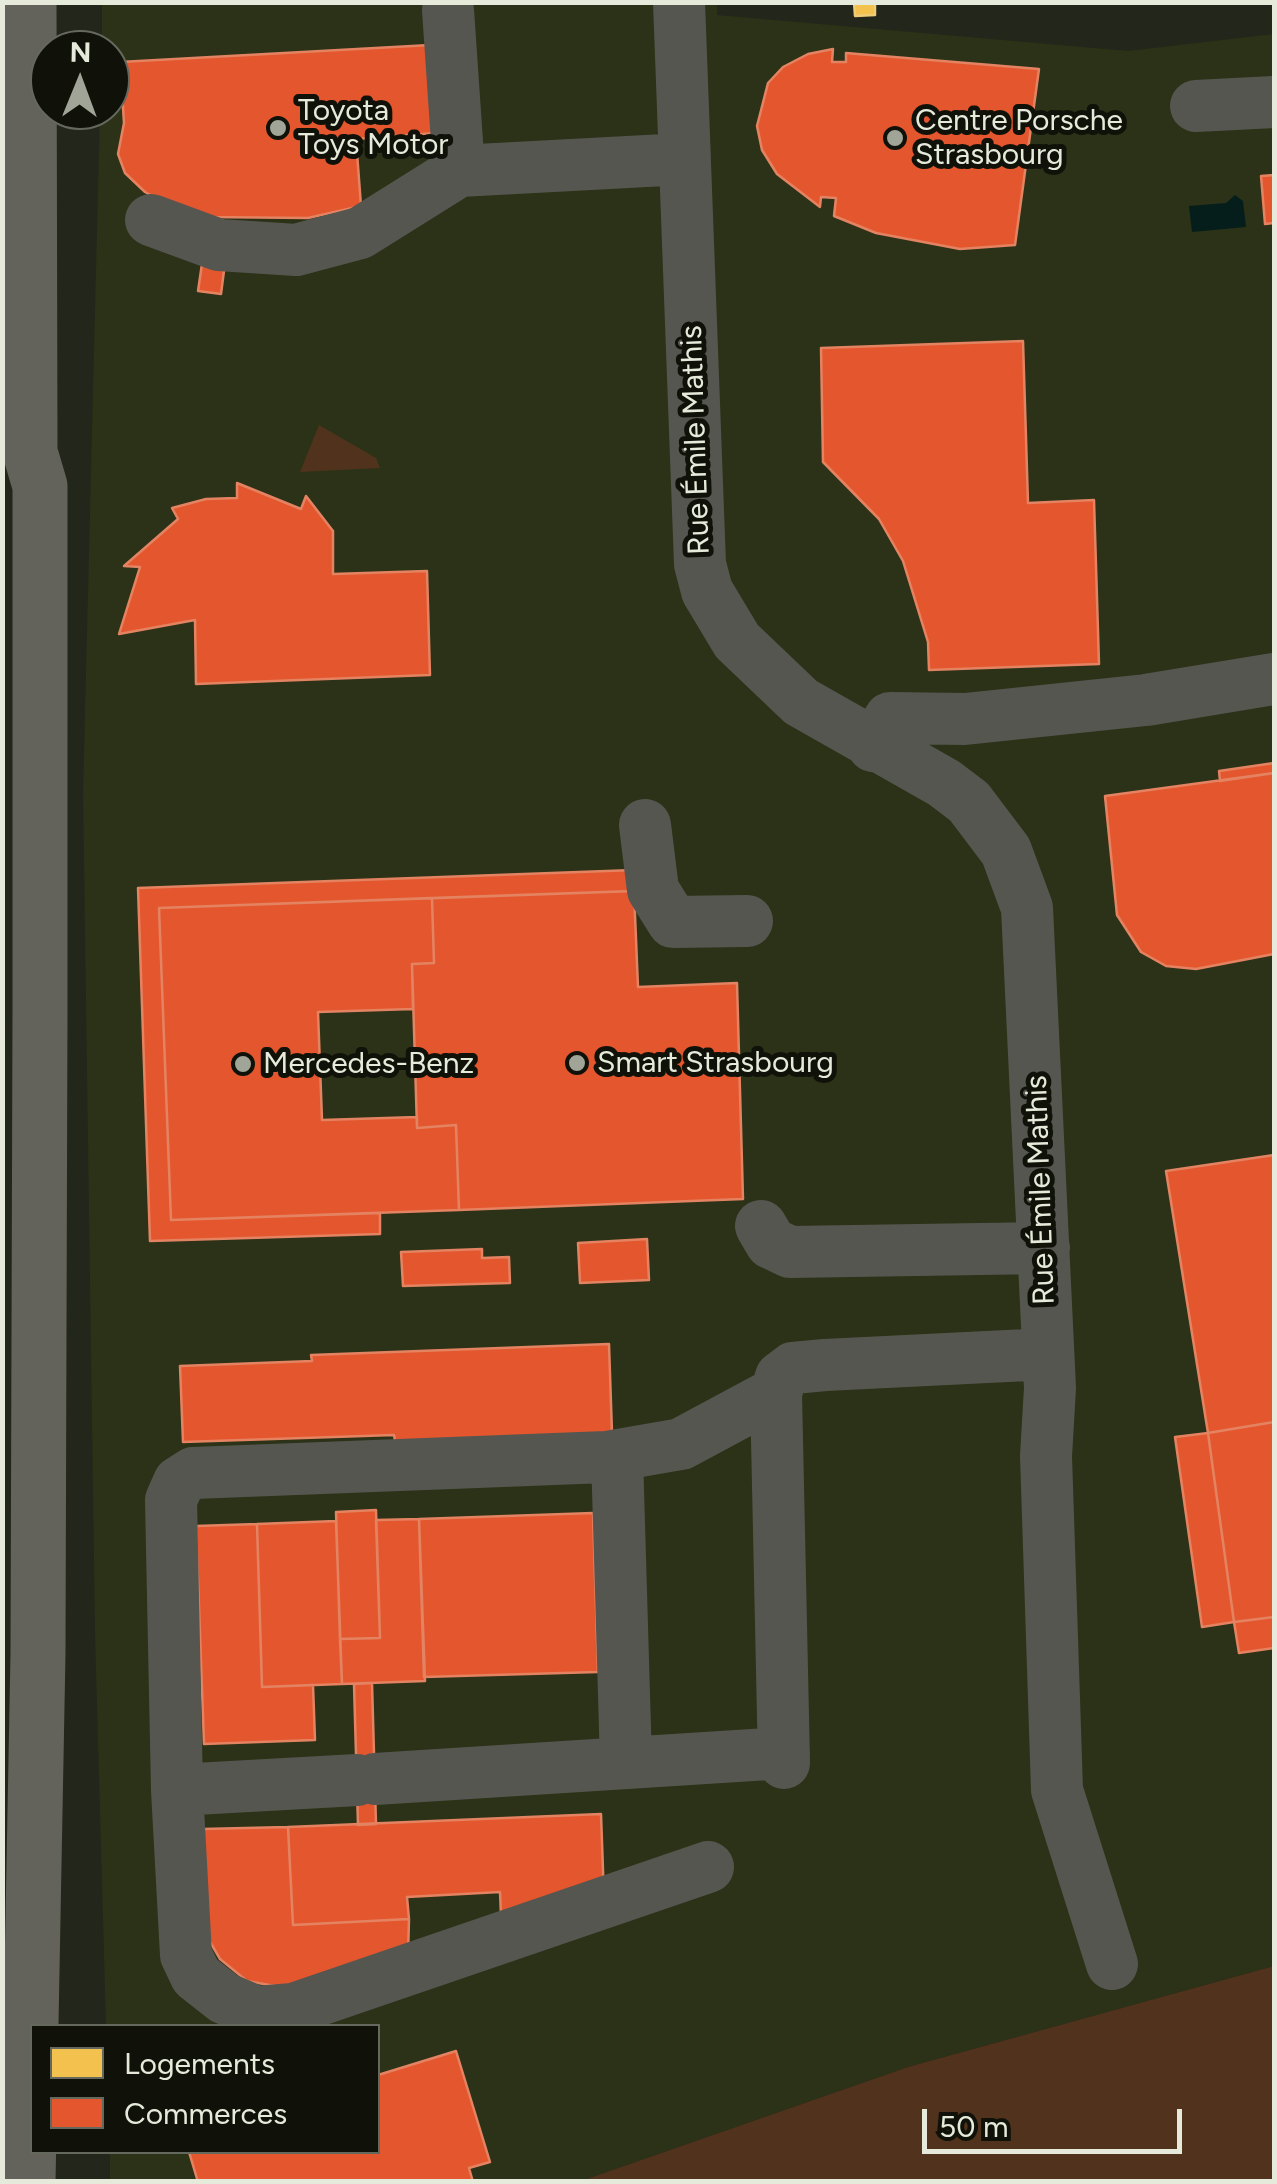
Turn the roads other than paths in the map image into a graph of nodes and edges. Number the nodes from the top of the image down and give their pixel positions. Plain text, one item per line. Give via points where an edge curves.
1 (29, 2) edge
2 (679, 2) edge
3 (448, 10) dead end
4 (1274, 102) edge
5 (1196, 106) dead end
6 (684, 159) junction
7 (460, 171) junction
8 (152, 220) dead end
9 (30, 452) junction
10 (1274, 679) edge
11 (873, 746) junction
12 (645, 825) dead end
13 (747, 922) dead end
14 (2, 989) edge
15 (761, 1226) dead end
16 (1044, 1248) junction
17 (1049, 1371) junction
18 (776, 1393) junction
19 (617, 1455) junction
20 (38, 1653) junction
21 (626, 1762) junction
22 (176, 1790) junction
23 (708, 1866) dead end
24 (1112, 1964) dead end
25 (31, 2024) edge
26 (65, 2024) edge
27 (30, 2076) edge
28 (66, 2154) edge
29 (28, 2182) edge
30 (66, 2182) edge

1 - 9 highway
2 - 6 street, Rue Émile Mathis
3 - 7 street
4 - 5 street
6 - 7 street
6 - 11 street, Rue Émile Mathis via 700,564 707,590 737,642 768,672 801,702
7 - 8 street via 360,234 296,250 218,246
9 - 14 highway via 20,484
9 - 20 highway via 40,486
10 - 11 street via 965,719 890,718
11 - 16 street, Rue Émile Mathis via 969,802 1017,876 1030,942
12 - 13 street via 653,890 673,922
15 - 16 street via 771,1243 790,1252
16 - 17 street, Rue Émile Mathis
17 - 18 street via 793,1368
17 - 24 street, Rue Émile Mathis via 1057,1790
18 - 19 street via 681,1444
18 - 21 street via 784,1758
19 - 21 street
19 - 22 street via 193,1473 179,1482 171,1500
20 - 25 highway
20 - 26 highway via 61,1727
21 - 22 street
22 - 23 street via 186,1955 196,1976 257,2012 293,2009
27 - 29 highway
28 - 30 highway

